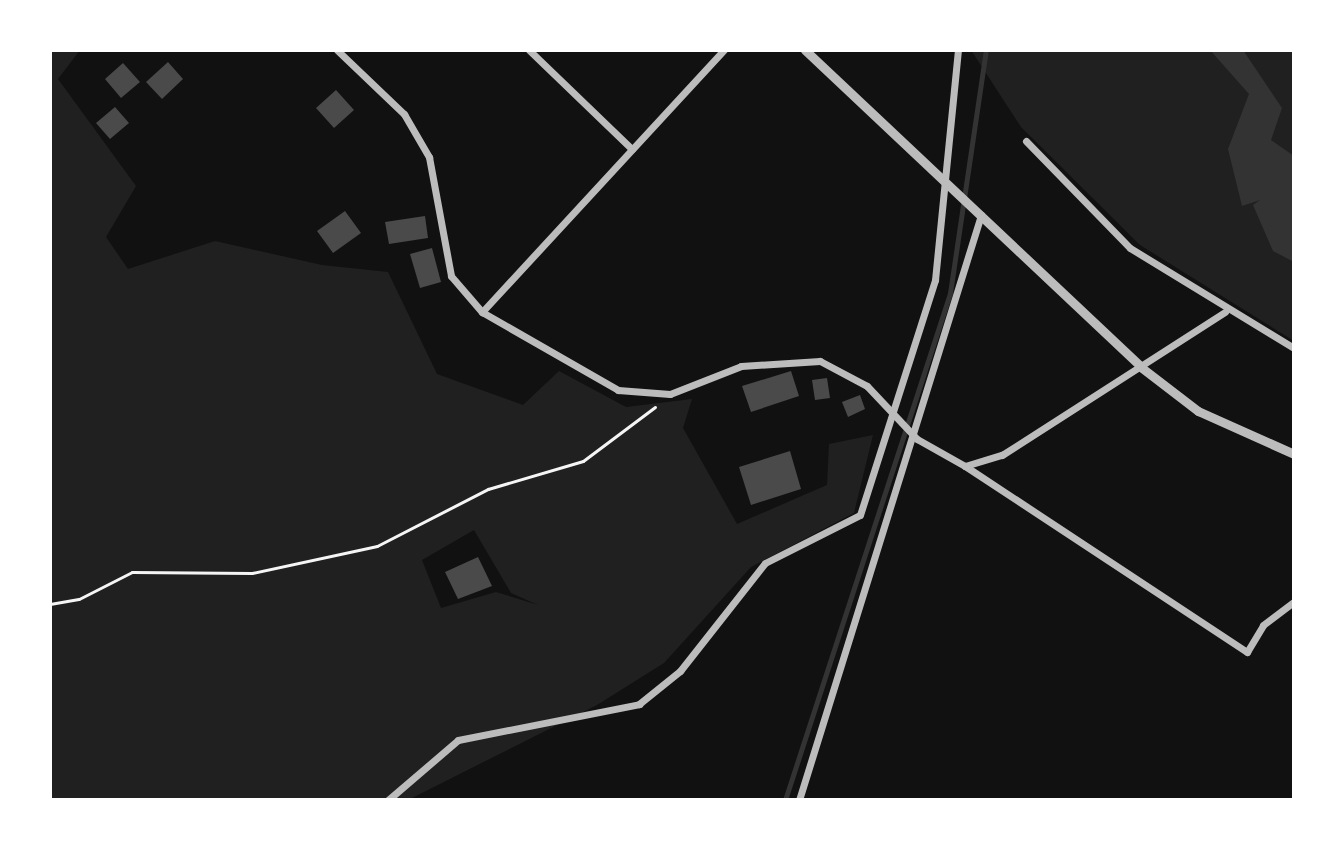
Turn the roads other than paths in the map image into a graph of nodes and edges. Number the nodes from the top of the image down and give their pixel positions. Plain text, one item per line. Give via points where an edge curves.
1 (337, 50) edge
2 (529, 50) edge
3 (724, 50) edge
4 (805, 50) edge
5 (958, 50) edge
6 (1026, 141) dead end
7 (632, 149) junction
8 (949, 184) junction
9 (981, 215) junction
10 (482, 312) junction
11 (1225, 312) junction
12 (1294, 348) edge
13 (1142, 368) junction
14 (900, 418) junction
15 (915, 436) junction
16 (1294, 454) edge
17 (965, 466) junction
18 (1294, 602) edge
19 (388, 800) edge
20 (799, 800) edge

1 - 10 street via 404,114 429,157 451,276
2 - 7 street
3 - 7 street
4 - 8 street
5 - 8 street
6 - 11 street via 1094,218
7 - 10 street
8 - 9 street
8 - 14 street via 935,280
9 - 13 street
9 - 15 street
10 - 14 street via 618,390 670,394 741,366 795,357 844,371
11 - 12 street
11 - 13 street
13 - 16 street via 1198,411
13 - 17 street via 1002,455
14 - 15 street
14 - 19 street via 860,515 765,563 661,689 618,713 458,740
15 - 17 street
15 - 20 street
17 - 18 street via 1247,652 1263,625

